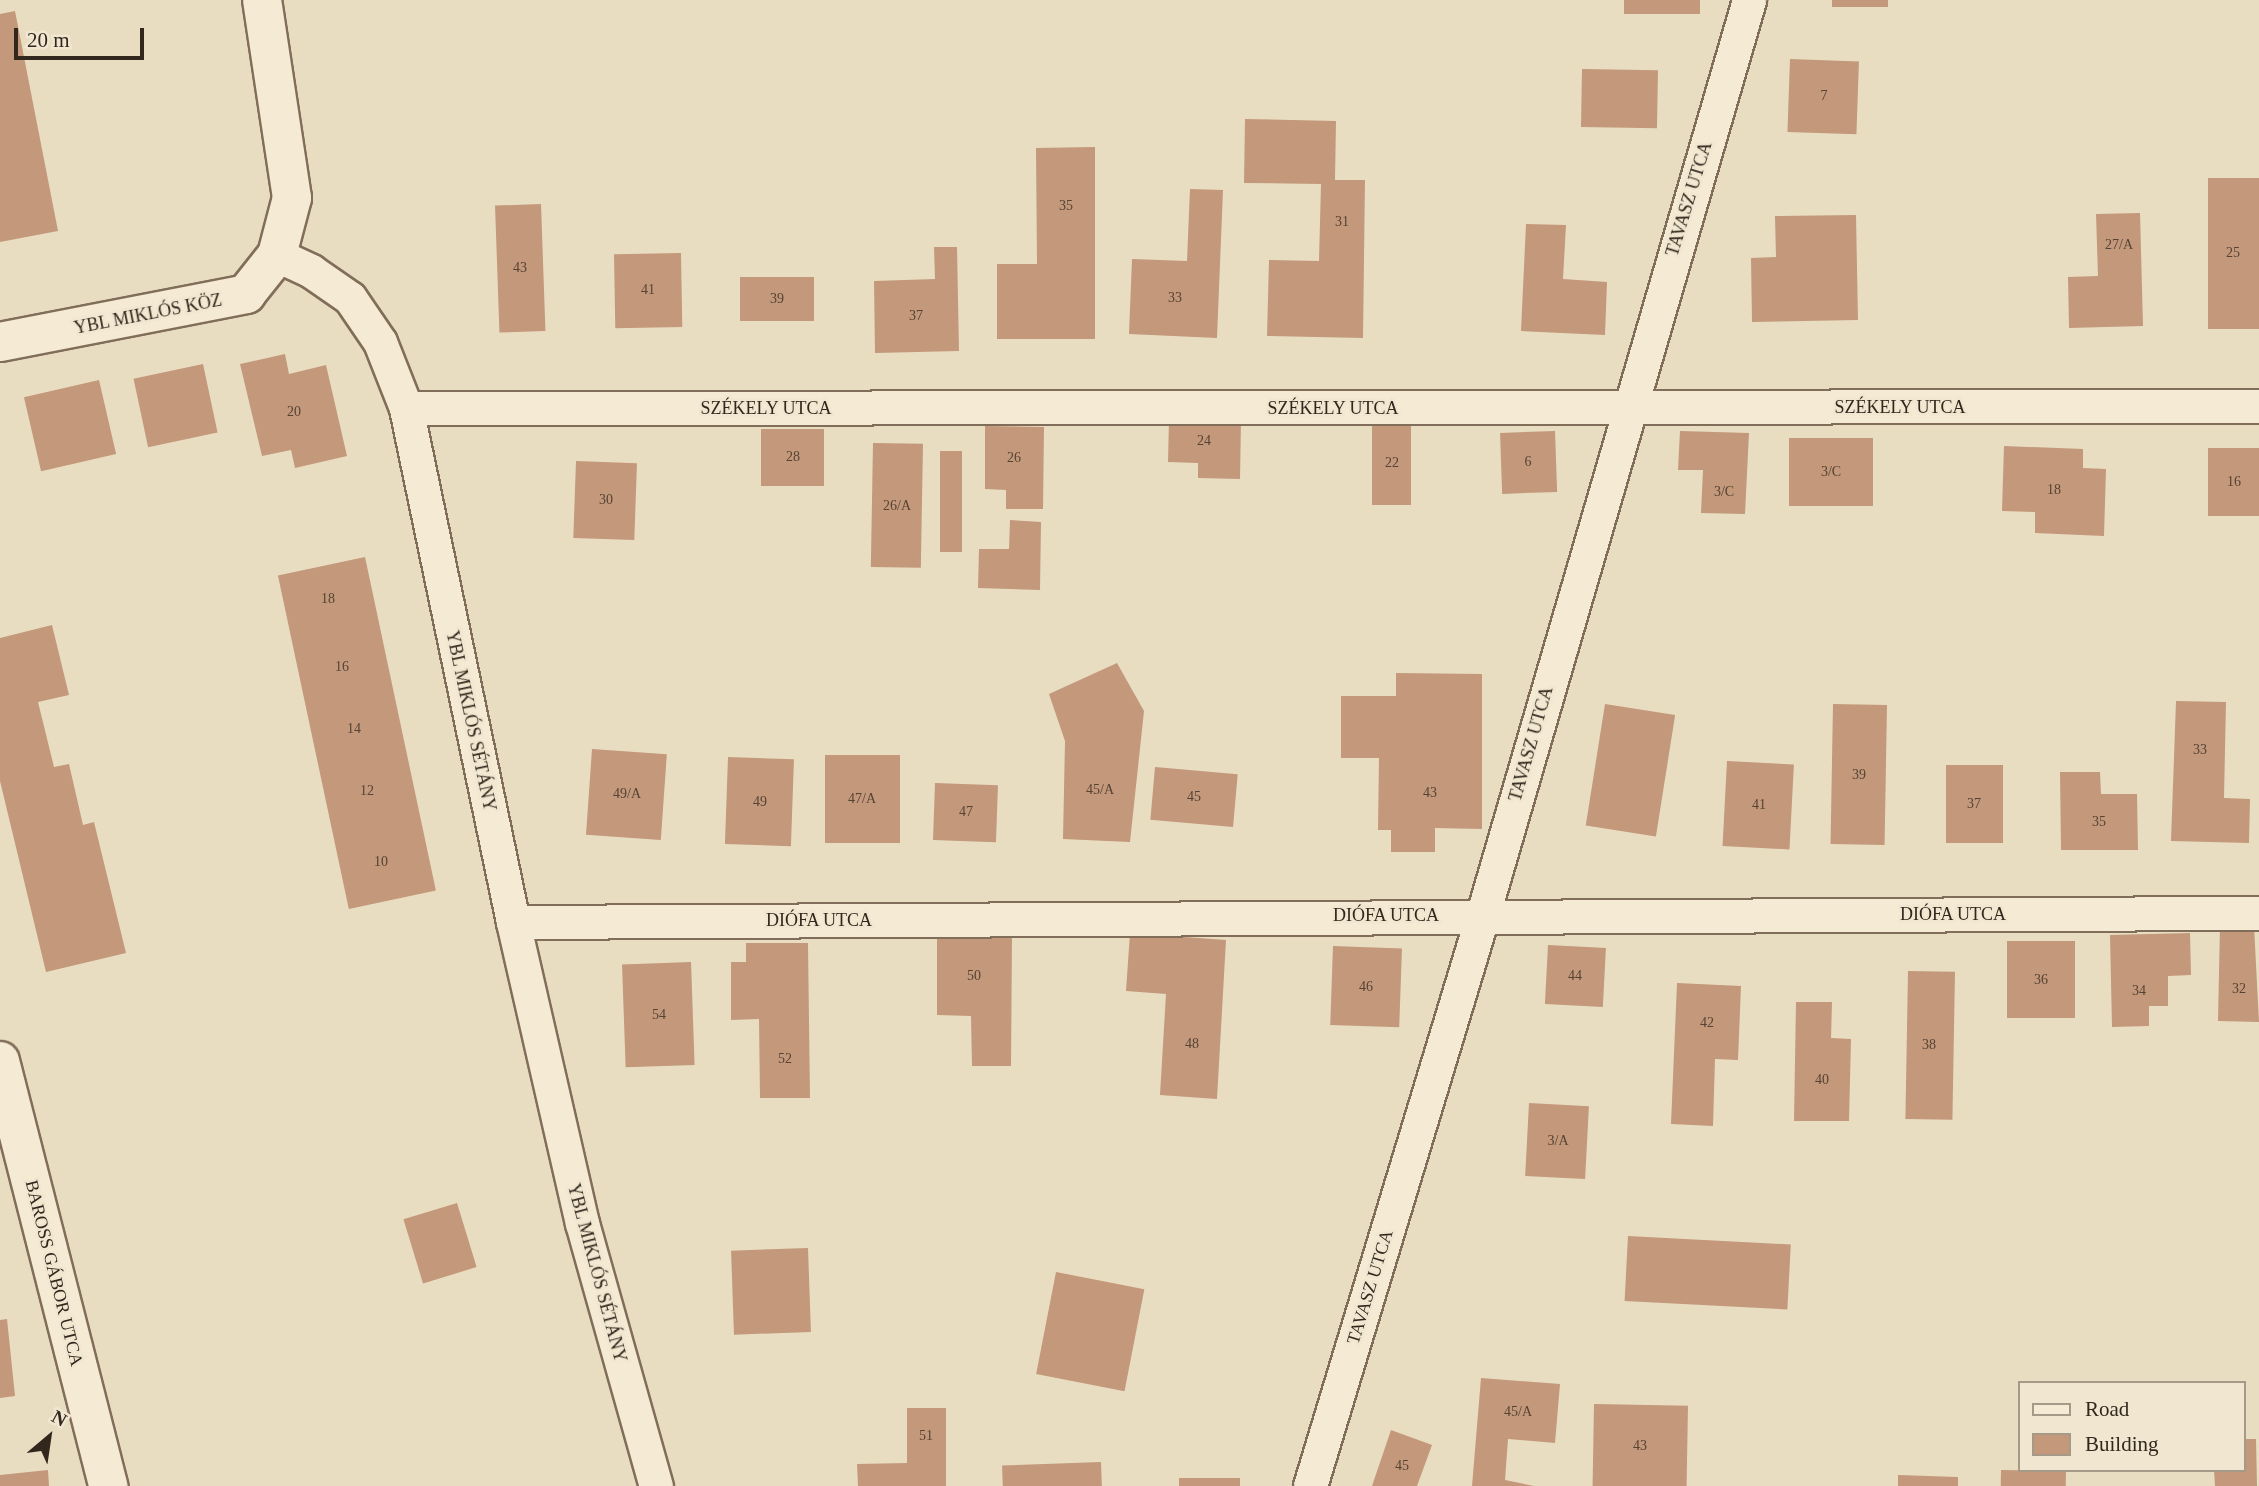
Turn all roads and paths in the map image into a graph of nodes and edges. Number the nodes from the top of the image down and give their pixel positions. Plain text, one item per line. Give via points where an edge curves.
1 (262, 0) edge
2 (1749, 0) edge
3 (277, 255) junction
4 (0, 342) edge
5 (2259, 406) edge
6 (407, 408) junction
7 (1627, 408) junction
8 (2259, 913) edge
9 (1483, 914) junction
10 (513, 922) junction
11 (0, 1061) edge
12 (108, 1486) edge
13 (656, 1486) edge
14 (1310, 1486) edge

1 - 3 street via 292,198
2 - 7 street, TAVASZ UTCA
3 - 4 street, YBL MIKLÓS KÖZ via 246,294
3 - 6 street, YBL MIKLÓS SÉTÁNY via 312,271 350,298 380,342
5 - 7 street, SZÉKELY UTCA
6 - 7 street, SZÉKELY UTCA
6 - 10 street, YBL MIKLÓS SÉTÁNY
7 - 9 street, TAVASZ UTCA
8 - 9 street, DIÓFA UTCA
9 - 10 street, DIÓFA UTCA
9 - 14 street, TAVASZ UTCA
10 - 13 street, YBL MIKLÓS SÉTÁNY via 582,1223
11 - 12 street, BAROSS GÁBOR UTCA

